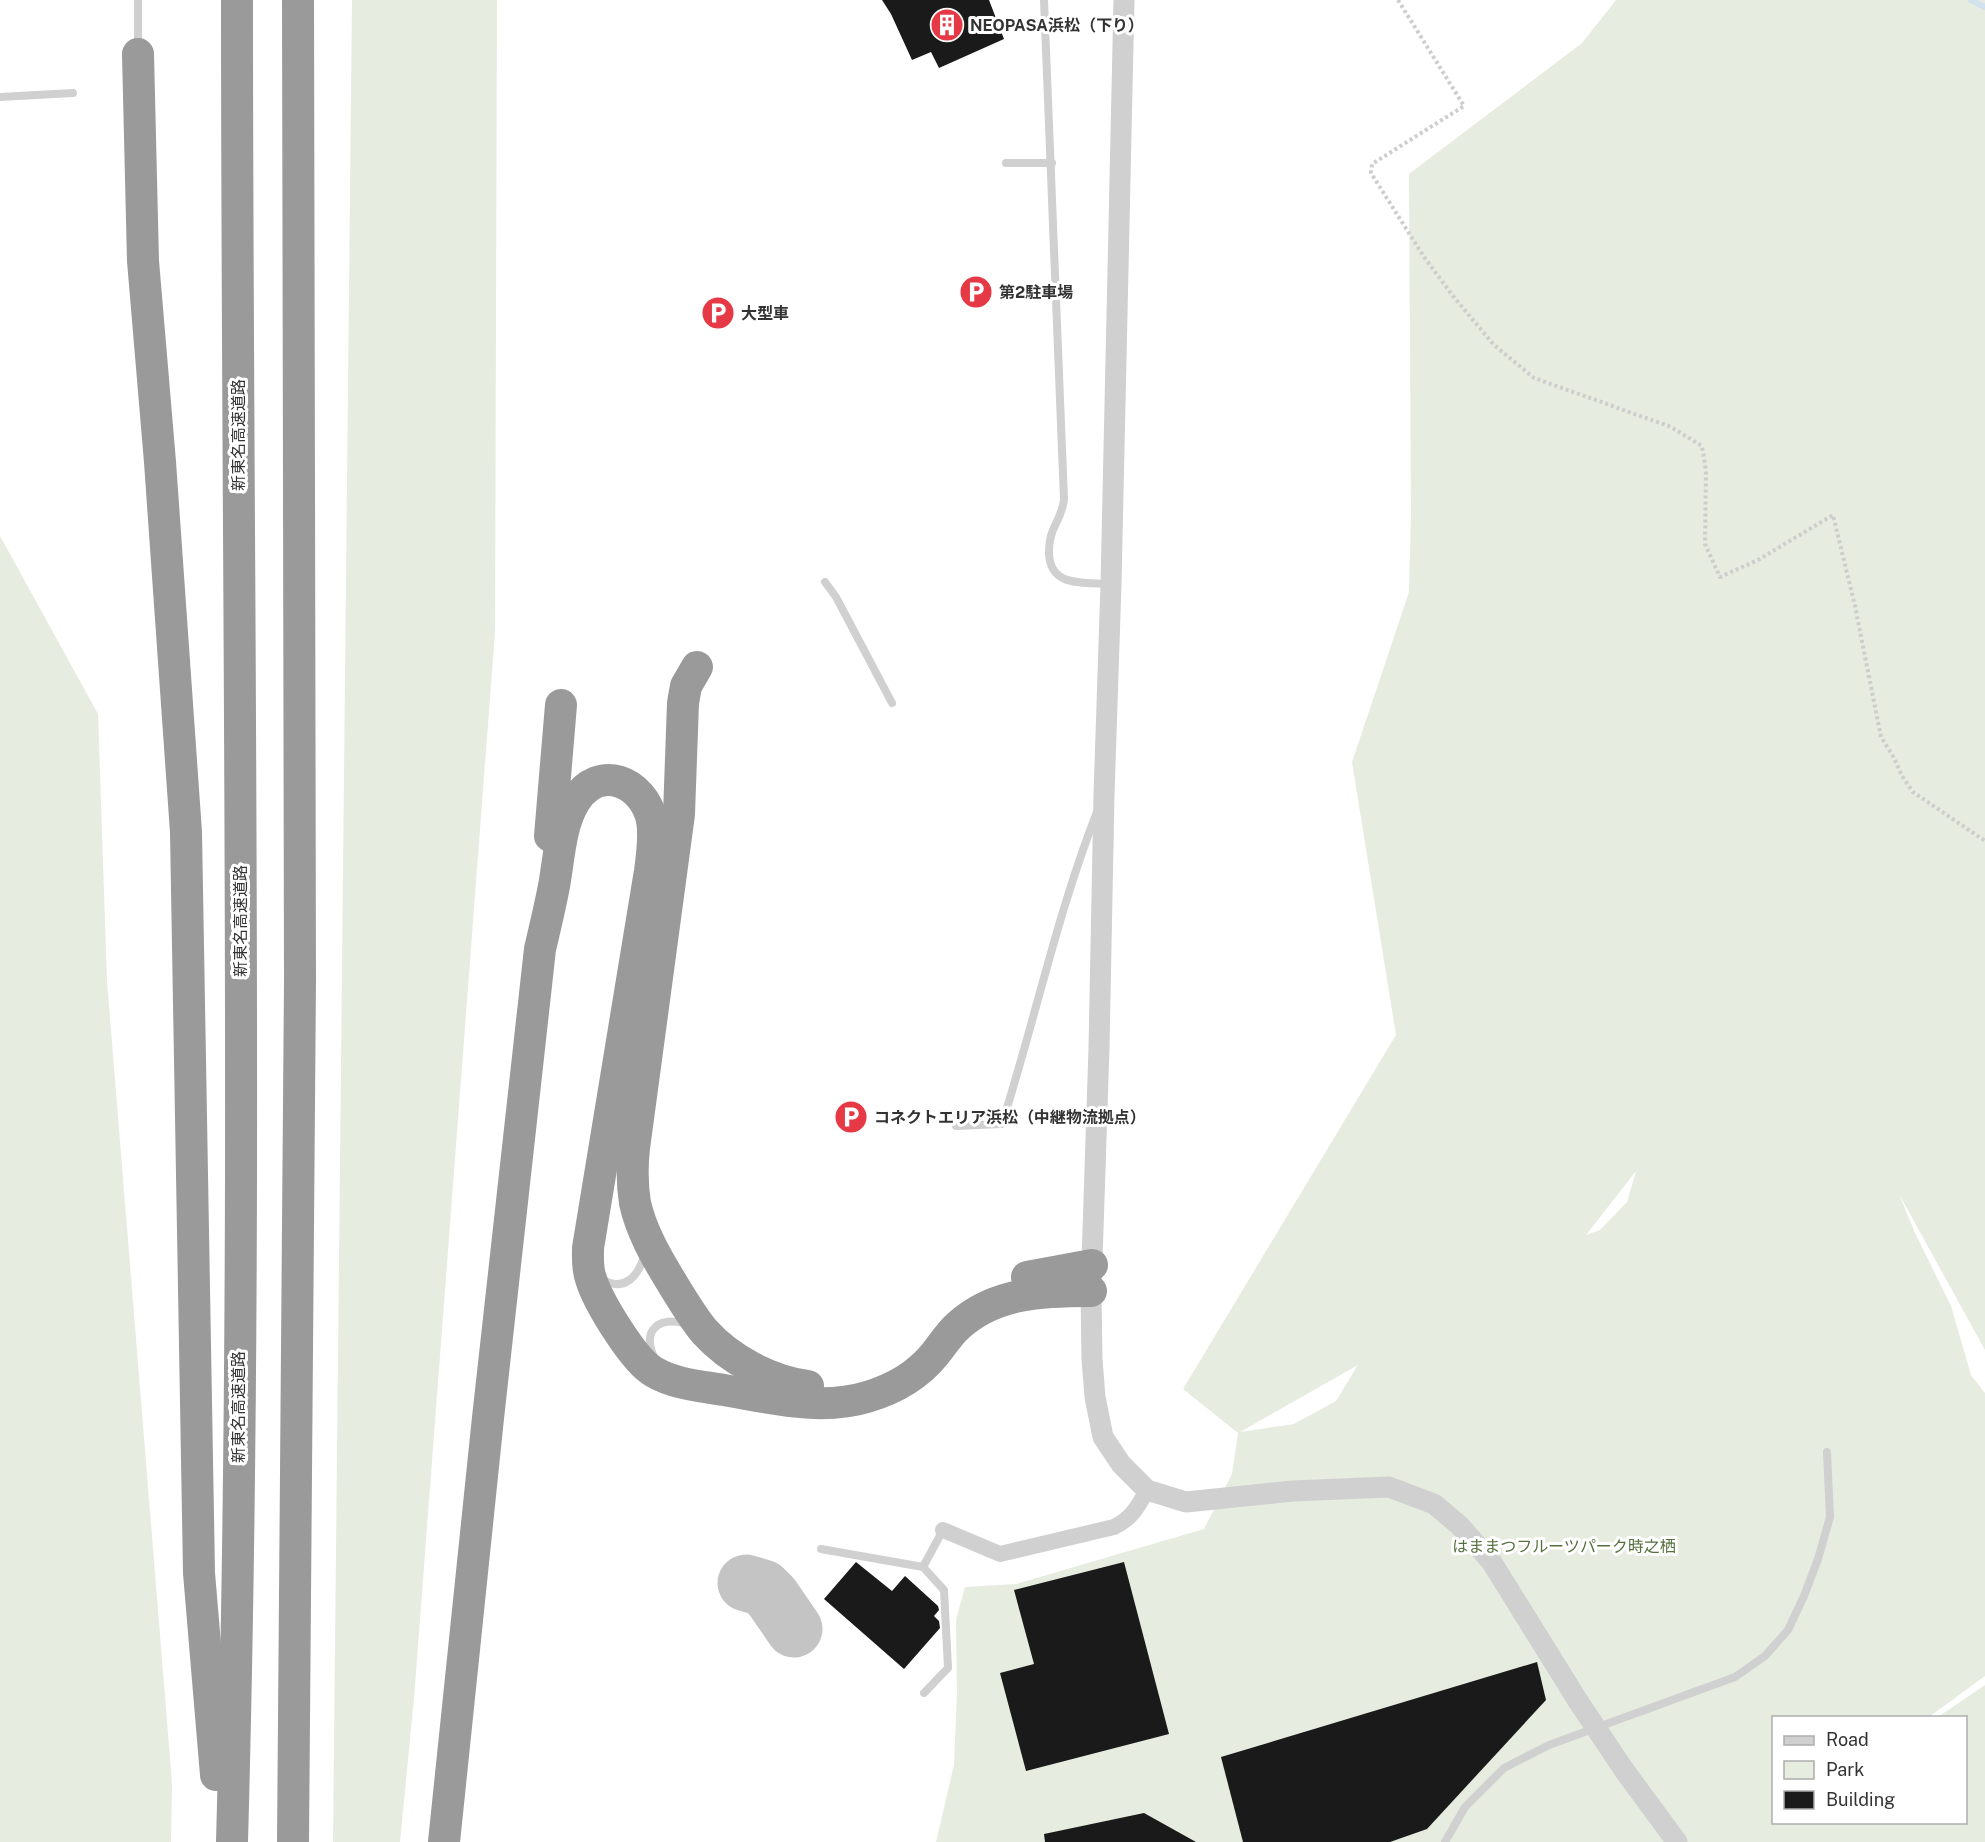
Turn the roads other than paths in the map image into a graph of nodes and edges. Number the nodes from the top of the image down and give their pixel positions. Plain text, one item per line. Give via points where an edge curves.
1 (138, 0) edge
2 (237, 0) edge
3 (298, 0) edge
4 (1044, 0) edge
5 (1124, 0) edge
6 (138, 54) joint
7 (73, 93) dead end
8 (0, 97) edge
9 (1006, 163) dead end
10 (1052, 163) junction
11 (825, 582) dead end
12 (1111, 584) junction
13 (697, 667) dead end
14 (892, 703) dead end
15 (561, 705) dead end
16 (1104, 795) junction
17 (540, 949) junction
18 (956, 1126) dead end
19 (645, 1234) junction
20 (588, 1264) junction
21 (1091, 1278) junction
22 (703, 1330) junction
23 (666, 1377) junction
24 (1827, 1452) dead end
25 (1147, 1490) junction
26 (943, 1530) joint
27 (820, 1549) dead end
28 (923, 1567) junction
29 (924, 1693) dead end
30 (222, 1842) edge
31 (232, 1842) edge
32 (293, 1842) edge
33 (444, 1842) edge
34 (1445, 1842) edge
35 (1677, 1842) edge

1 - 6 lane
2 - 31 highway, 新東名高速道路 via 241,991 237,1663
3 - 32 highway via 300,992
4 - 10 lane
5 - 12 street
6 - 30 highway via 142,261 186,832 199,1573
7 - 8 lane
9 - 10 lane
10 - 12 lane via 1064,511 1052,531 1049,562 1055,574 1066,581
11 - 14 lane
12 - 16 street
13 - 19 highway via 682,703 679,814 634,1148 633,1186
15 - 17 highway
16 - 18 lane via 1072,883 1002,1124
16 - 21 street
17 - 20 highway via 565,826 575,800 601,781 620,781 631,786 652,820 652,852
17 - 33 highway
19 - 20 lane via 639,1271 624,1283 606,1282
19 - 22 highway
20 - 23 highway via 598,1295 631,1350 652,1371
21 - 22 highway via 1020,1279 979,1292 948,1314 896,1366 841,1386 805,1386 766,1374 731,1355
21 - 23 highway via 987,1306 957,1327 922,1368 906,1380 849,1402 803,1402
21 - 25 street via 1092,1359 1103,1437 1121,1464
22 - 23 lane via 669,1321 654,1328 650,1336 652,1353
24 - 34 lane via 1830,1517 1818,1559 1788,1630 1765,1656 1735,1677 1549,1745 1504,1768 1465,1807
25 - 26 street via 1138,1508 1114,1527 1000,1554
25 - 35 street, bridge via 1186,1502 1293,1491 1389,1487 1434,1504 1460,1525 1491,1561 1578,1701
26 - 28 lane
27 - 28 lane
28 - 29 lane via 944,1590 948,1668

